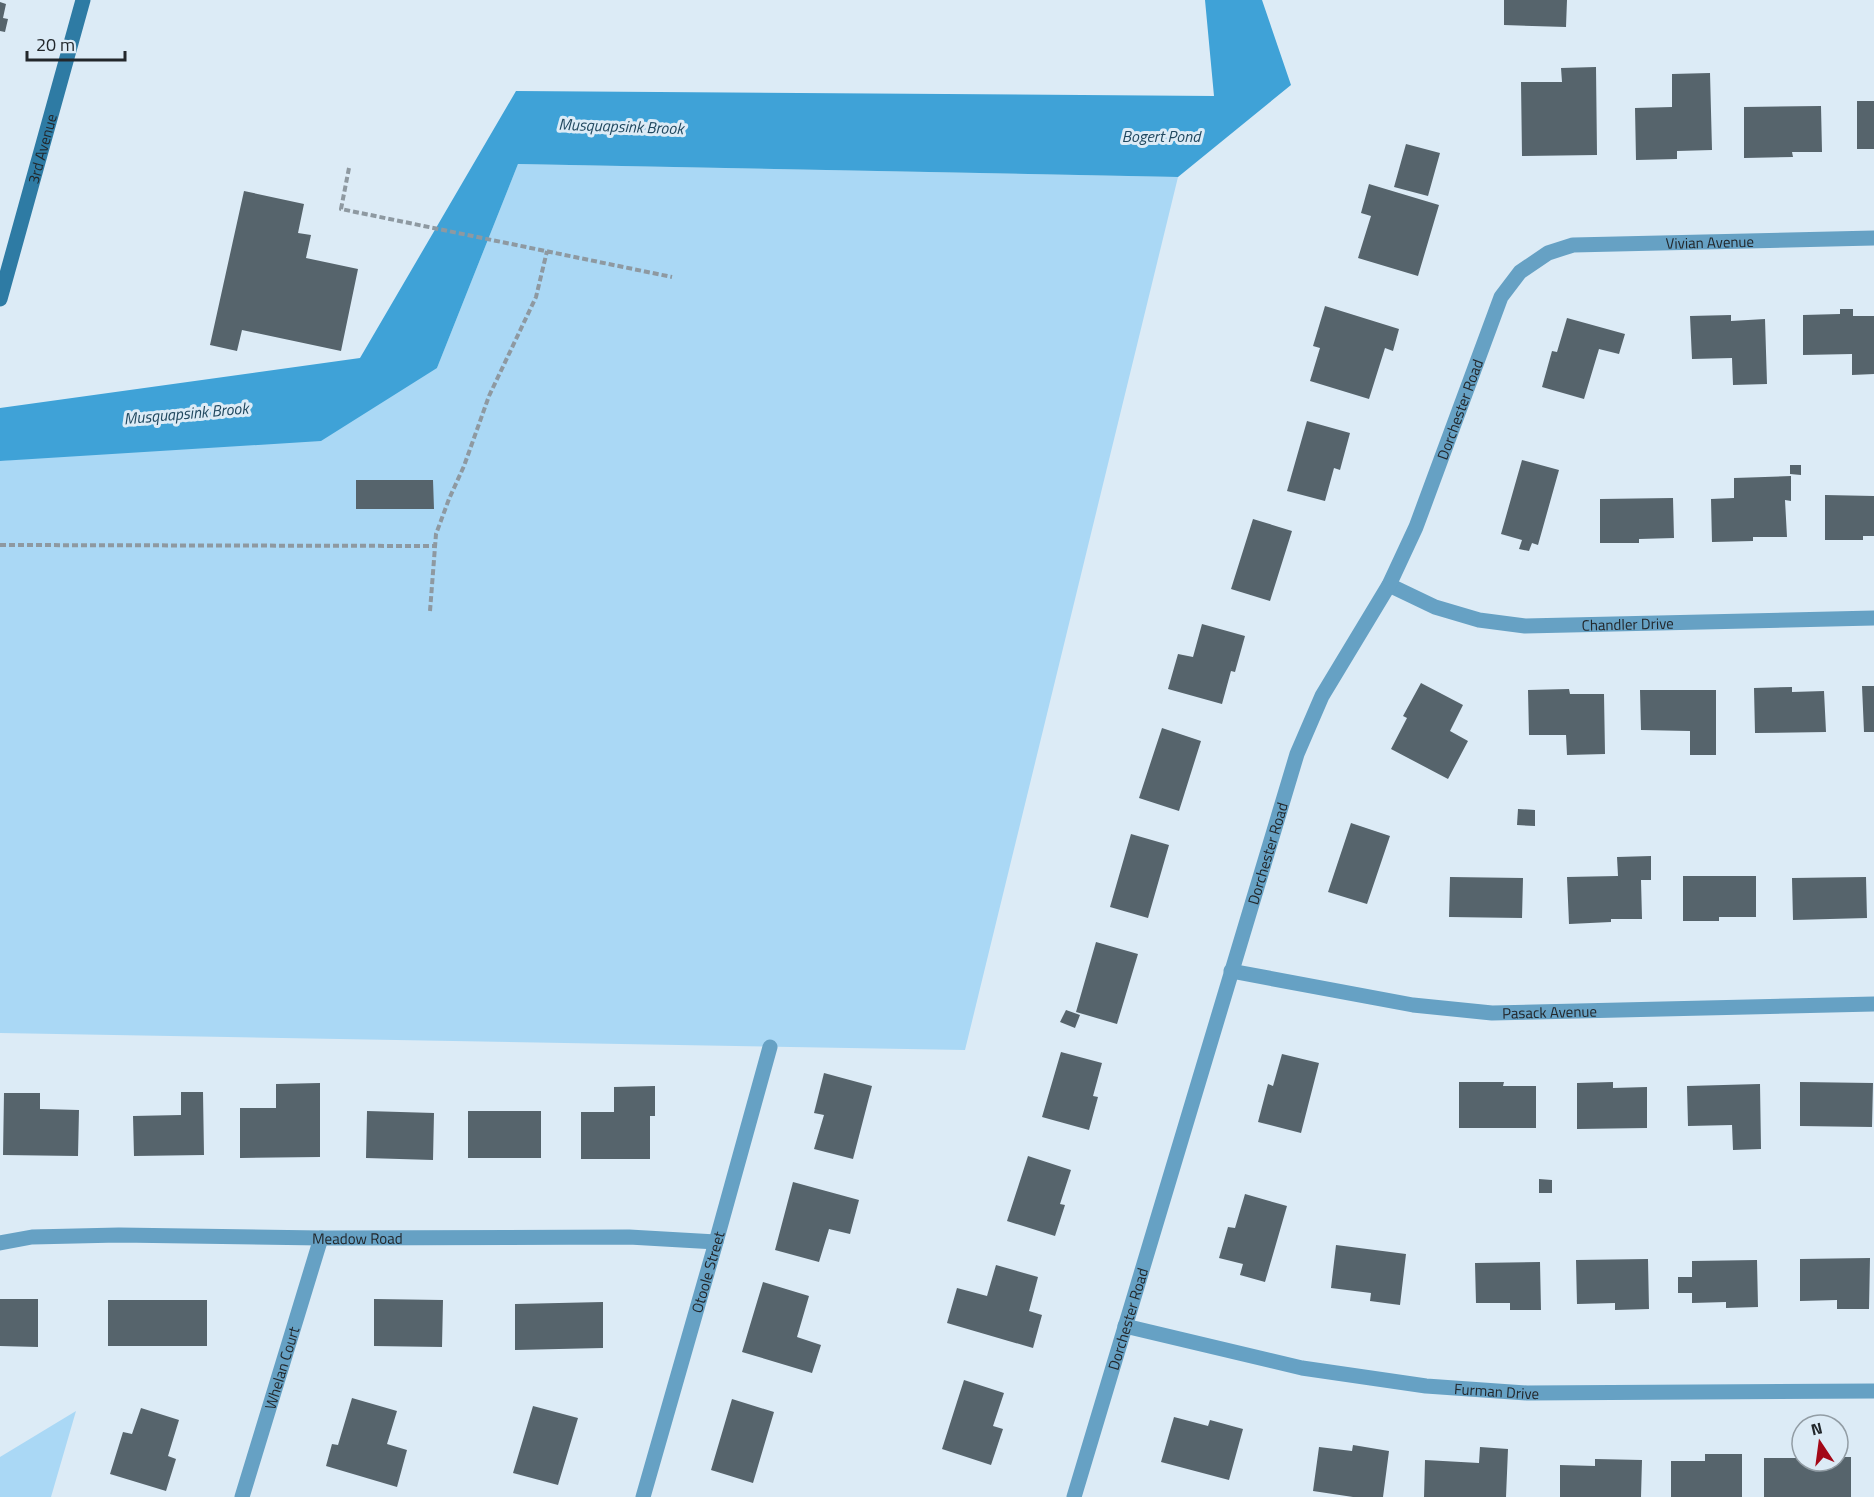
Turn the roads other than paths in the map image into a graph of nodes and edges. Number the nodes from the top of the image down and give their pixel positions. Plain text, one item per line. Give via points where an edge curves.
1 (83, 0) edge
2 (1874, 238) edge
3 (1548, 253) joint
4 (0, 299) edge
5 (1389, 585) junction
6 (1874, 618) edge
7 (1231, 971) junction
8 (1874, 1004) edge
9 (770, 1047) dead end
10 (321, 1238) junction
11 (716, 1242) junction
12 (0, 1243) edge
13 (1125, 1326) junction
14 (1874, 1391) edge
15 (242, 1497) edge
16 (643, 1497) edge
17 (1074, 1497) edge

1 - 4 main road, 3rd Avenue
2 - 3 street, Vivian Avenue via 1573,245
3 - 5 street, Dorchester Road via 1520,272 1501,297 1416,527
5 - 6 street, Chandler Drive via 1436,607 1479,620 1525,626
5 - 7 street, Dorchester Road via 1322,696 1297,754
7 - 8 street, Pasack Avenue via 1413,1005 1492,1013
7 - 13 street, Dorchester Road
9 - 11 street, Otoole Street
10 - 11 street, Meadow Road via 629,1237
10 - 12 street, Meadow Road via 32,1237
10 - 15 street, Whelan Court
11 - 16 street, Otoole Street
13 - 14 street, Furman Drive via 1302,1368 1426,1386 1527,1393
13 - 17 street, Dorchester Road

